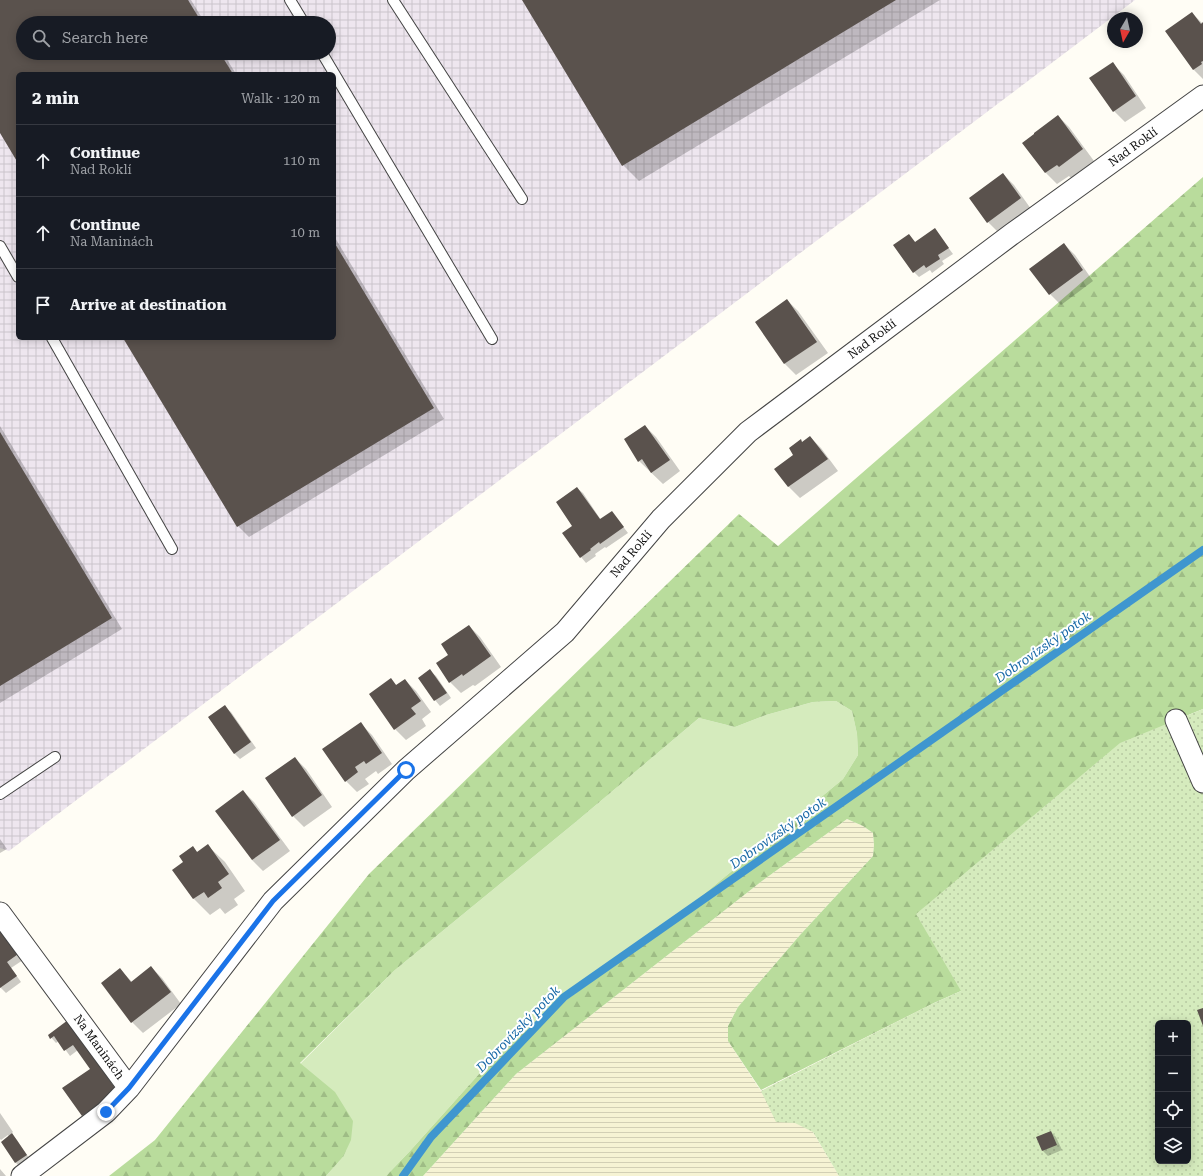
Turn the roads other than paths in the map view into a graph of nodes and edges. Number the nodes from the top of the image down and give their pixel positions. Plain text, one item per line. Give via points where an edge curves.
1 (290, 0) edge
2 (393, 0) edge
3 (300, 16) edge
4 (326, 60) edge
5 (333, 72) edge
6 (336, 76) edge
7 (1203, 96) edge
8 (522, 199) dead end
9 (0, 246) edge
10 (16, 274) edge
11 (492, 338) dead end
12 (53, 340) edge
13 (172, 550) dead end
14 (1176, 720) dead end
15 (55, 757) dead end
16 (1203, 782) edge
17 (0, 794) edge
18 (0, 913) edge
19 (129, 1088) junction
20 (22, 1176) edge

1 - 3 lane
2 - 8 lane
4 - 5 lane
6 - 11 lane
7 - 19 street, Nad Roklí via 1012,234 748,432 661,519 565,632 406,770 273,901
9 - 10 lane
12 - 13 lane
14 - 16 street
15 - 17 lane
18 - 19 street, Na Maninách
19 - 20 street, Na Maninách via 106,1112

